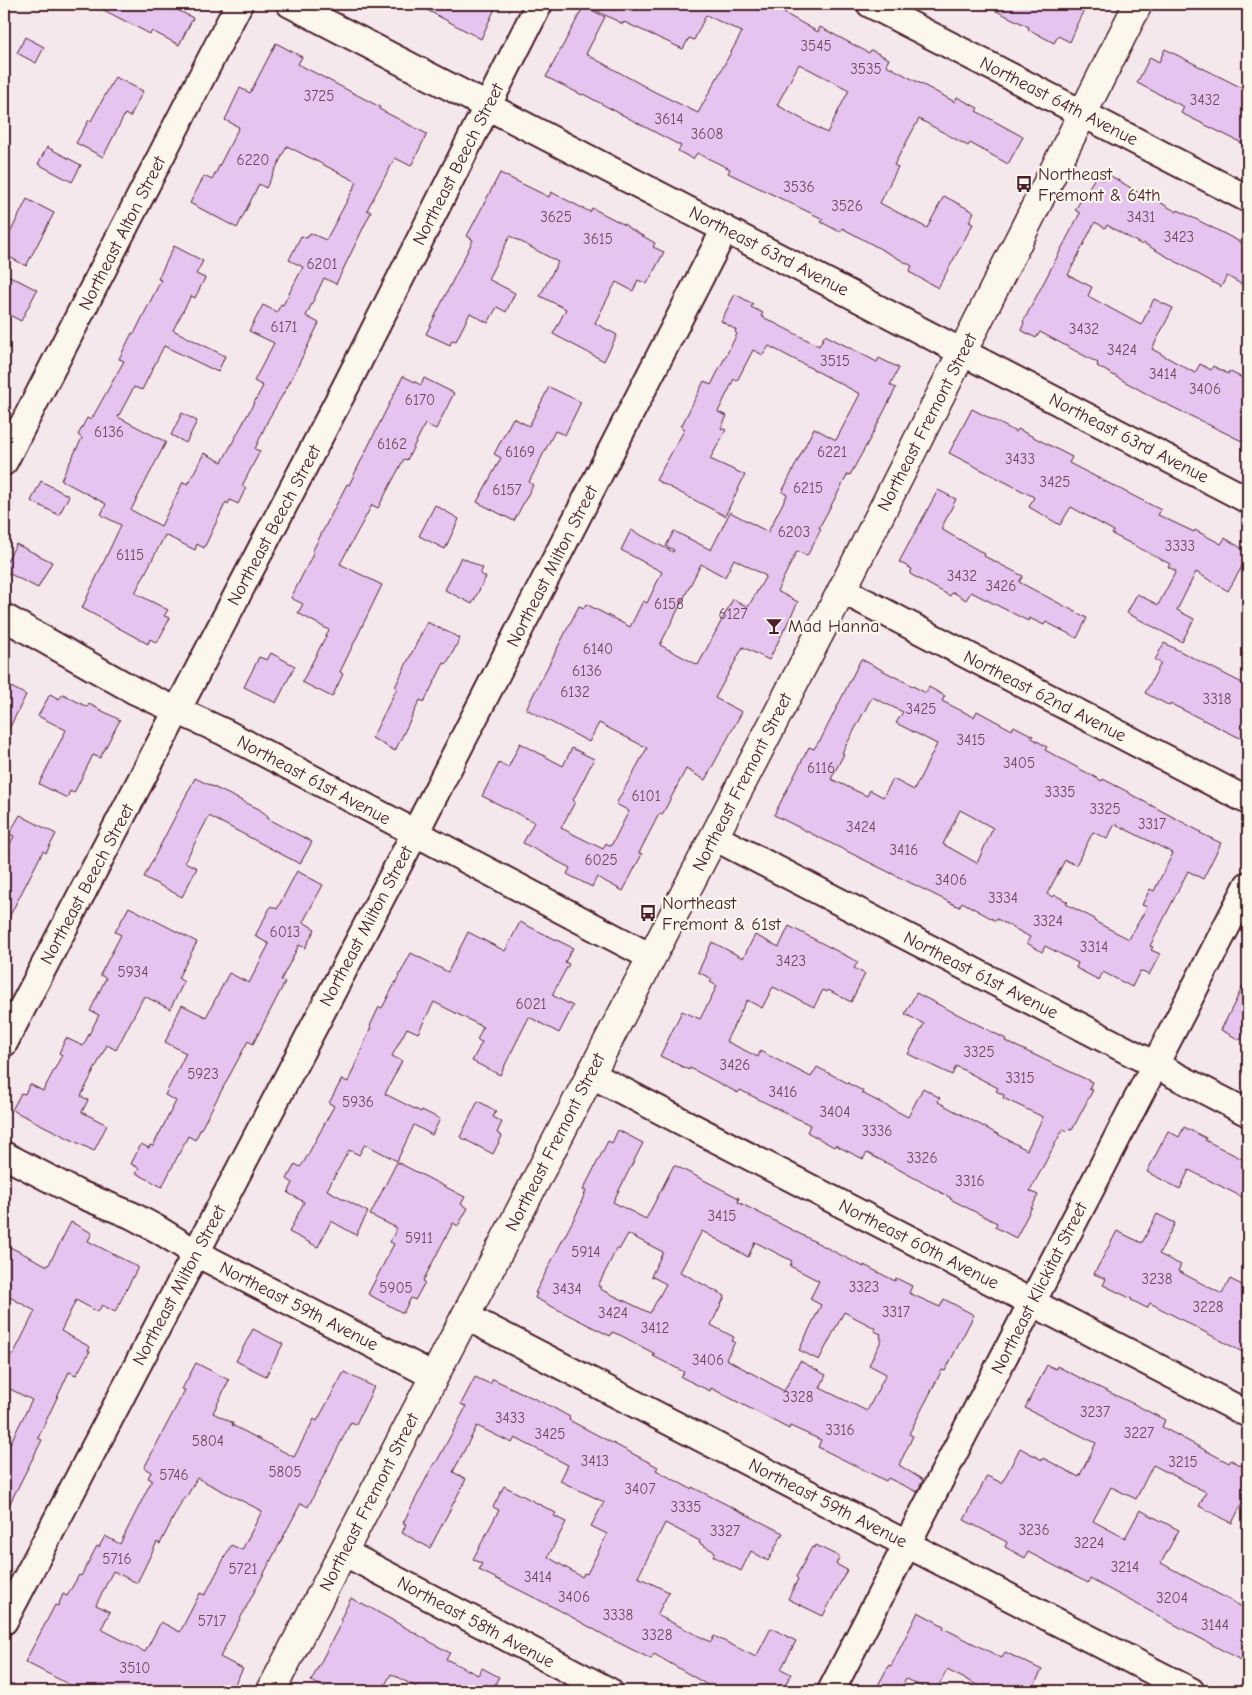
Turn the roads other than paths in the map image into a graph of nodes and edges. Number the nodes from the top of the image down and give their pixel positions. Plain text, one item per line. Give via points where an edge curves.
1 (239, 4) edge
2 (290, 4) edge
3 (539, 4) edge
4 (870, 4) edge
5 (1138, 4) edge
6 (488, 106) junction
7 (1083, 114) junction
8 (1248, 199) edge
9 (725, 229) junction
10 (963, 351) junction
11 (4, 462) edge
12 (1248, 500) edge
13 (842, 590) junction
14 (4, 618) edge
15 (177, 710) junction
16 (1248, 801) edge
17 (415, 833) junction
18 (714, 837) junction
19 (1248, 885) edge
20 (651, 957) junction
21 (4, 1043) edge
22 (1155, 1065) junction
23 (590, 1074) junction
24 (1248, 1113) edge
25 (4, 1155) edge
26 (196, 1253) junction
27 (1032, 1302) junction
28 (466, 1316) junction
29 (434, 1376) junction
30 (1248, 1414) edge
31 (907, 1544) junction
32 (343, 1552) junction
33 (4, 1621) edge
34 (271, 1691) edge
35 (609, 1691) edge
36 (831, 1691) edge
37 (1191, 1691) edge

1 - 11 street, Northeast Alton Street
2 - 6 street, Northeast 63rd Avenue
3 - 6 street, Northeast Beech Street
4 - 7 street, Northeast 64th Avenue
5 - 7 main road, Northeast Fremont Street
6 - 9 street, Northeast 63rd Avenue
6 - 15 street, Northeast Beech Street
7 - 8 street, Northeast 64th Avenue
7 - 10 main road, Northeast Fremont Street
9 - 10 street, Northeast 63rd Avenue
9 - 17 street, Northeast Milton Street
10 - 12 street, Northeast 63rd Avenue
10 - 13 main road, Northeast Fremont Street
13 - 16 street, Northeast 62nd Avenue
13 - 18 main road, Northeast Fremont Street
14 - 15 street, Northeast 61st Avenue via 135,691
15 - 17 street, Northeast 61st Avenue
15 - 21 street, Northeast Beech Street
17 - 20 street, Northeast 61st Avenue
17 - 26 street, Northeast Milton Street
18 - 20 main road, Northeast Fremont Street
18 - 22 street, Northeast 61st Avenue
19 - 22 street, Northeast Klickitat Street
20 - 23 main road, Northeast Fremont Street
22 - 24 street, Northeast 61st Avenue
22 - 27 street, Northeast Klickitat Street
23 - 27 street, Northeast 60th Avenue
23 - 28 main road, Northeast Fremont Street
25 - 26 street, Northeast 59th Avenue via 77,1193 131,1215
26 - 29 street, Northeast 59th Avenue
26 - 33 street, Northeast Milton Street
27 - 30 street, Northeast 60th Avenue
27 - 31 street, Northeast Klickitat Street
28 - 29 main road, Northeast Fremont Street
28 - 31 street, Northeast 59th Avenue
29 - 32 main road, Northeast Fremont Street
31 - 36 street, Northeast Klickitat Street
31 - 37 street, Northeast 59th Avenue
32 - 34 main road, Northeast Fremont Street
32 - 35 street, Northeast 58th Avenue

